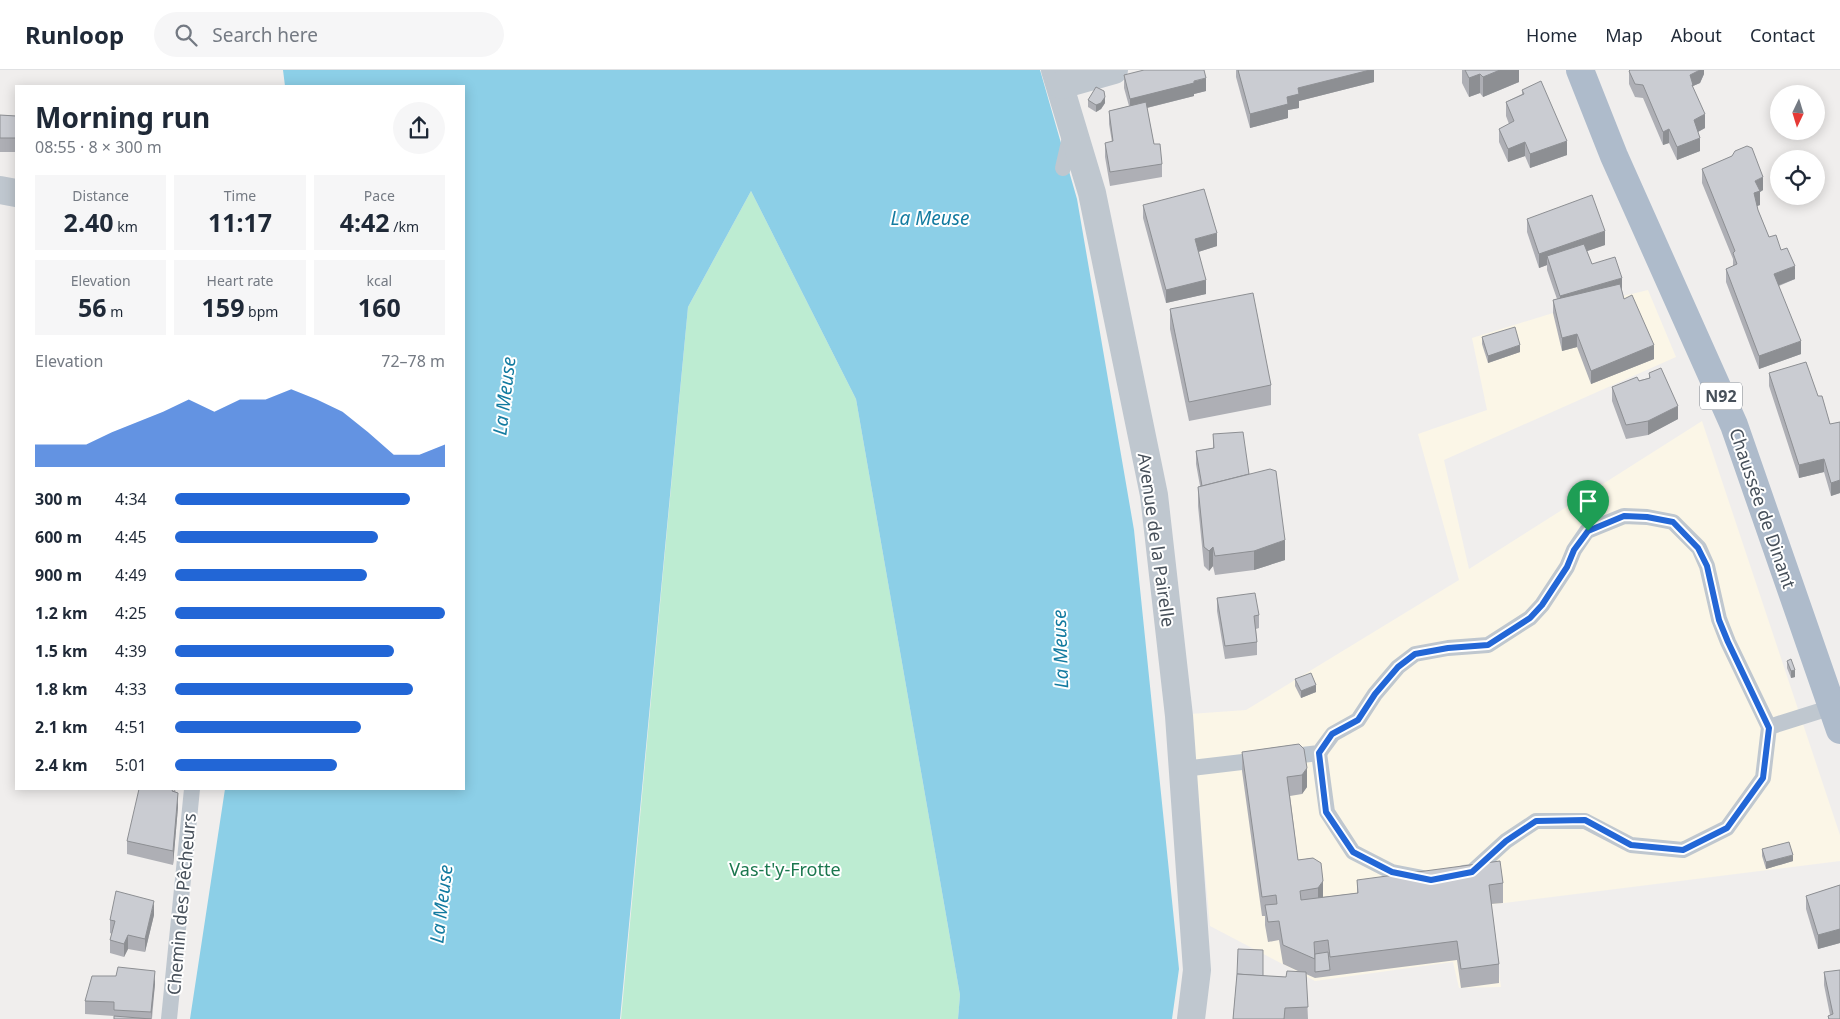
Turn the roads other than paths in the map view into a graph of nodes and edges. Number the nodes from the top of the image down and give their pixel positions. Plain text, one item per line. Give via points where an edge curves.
1 (1114, 70) edge
2 (1580, 70) edge
3 (1058, 77) edge
4 (1073, 126) junction
5 (1063, 168) dead end
6 (0, 190) edge
7 (15, 193) edge
8 (1836, 718) edge
9 (1769, 728) junction
10 (1319, 753) junction
11 (1183, 769) junction
12 (192, 790) edge
13 (169, 1019) edge
14 (1191, 1019) edge

1 - 3 street
2 - 8 main road, Chaussée de Dinant / N92 via 1614,156 1734,425
3 - 4 street, Avenue de la Pairelle
4 - 5 lane
4 - 11 street, Avenue de la Pairelle via 1092,193 1154,495
6 - 7 street
8 - 9 lane
9 - 10 lane via 1763,778 1727,828 1683,850 1631,845 1585,820 1536,821 1506,841 1472,872 1431,880 1392,872 1353,852 1326,812
9 - 10 lane via 1719,620 1707,566 1698,548 1673,522 1624,516 1588,531 1542,605 1530,618 1488,645 1415,654 1398,667 1358,720 1332,734
10 - 11 lane
11 - 14 street, Avenue de la Pairelle via 1197,970
12 - 13 lane, Chemin des Pêcheurs

